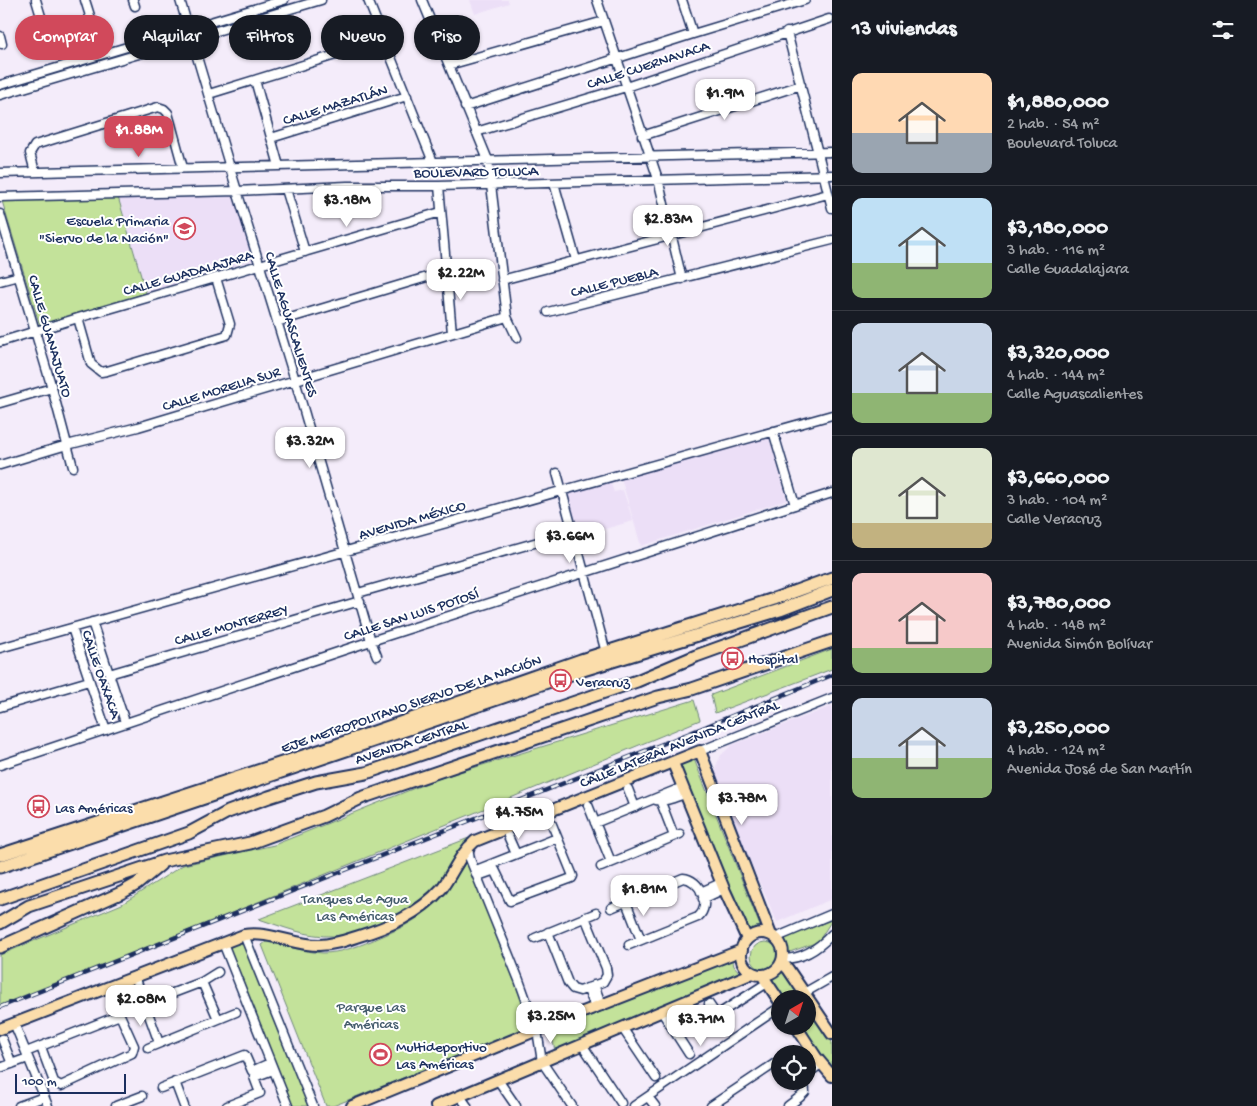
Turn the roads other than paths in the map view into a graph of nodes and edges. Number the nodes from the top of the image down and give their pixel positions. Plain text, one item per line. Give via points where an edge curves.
1 (36, 0) edge
2 (85, 0) edge
3 (180, 0) edge
4 (284, 0) edge
5 (321, 0) edge
6 (368, 0) edge
7 (422, 0) edge
8 (597, 0) edge
9 (682, 0) edge
10 (805, 0) edge
11 (41, 15) edge
12 (90, 15) edge
13 (185, 15) edge
14 (374, 15) edge
15 (829, 19) dead end
16 (219, 20) edge
17 (604, 22) junction
18 (219, 31) edge
19 (787, 32) junction
20 (693, 34) junction
21 (124, 48) edge
22 (616, 58) junction
23 (124, 59) edge
24 (198, 60) edge
25 (321, 60) edge
26 (392, 60) edge
27 (449, 65) junction
28 (255, 80) junction
29 (0, 85) edge
30 (801, 85) junction
31 (626, 87) junction
32 (209, 94) junction
33 (0, 95) edge
34 (407, 96) junction
35 (465, 107) junction
36 (476, 132) junction
37 (642, 136) junction
38 (271, 138) junction
39 (818, 152) junction
40 (832, 152) edge
41 (650, 156) junction
42 (488, 160) junction
43 (433, 162) junction
44 (279, 166) junction
45 (230, 167) junction
46 (183, 168) junction
47 (0, 172) edge
48 (36, 172) junction
49 (828, 176) edge
50 (658, 179) junction
51 (554, 183) junction
52 (491, 184) junction
53 (439, 186) junction
54 (286, 189) junction
55 (237, 191) junction
56 (828, 194) junction
57 (0, 197) edge
58 (832, 208) edge
59 (441, 212) junction
60 (0, 214) edge
61 (671, 235) junction
62 (832, 240) edge
63 (305, 252) junction
64 (576, 260) junction
65 (260, 265) junction
66 (447, 271) junction
67 (18, 276) junction
68 (216, 278) junction
69 (682, 279) junction
70 (502, 280) junction
71 (0, 281) edge
72 (548, 312) dead end
73 (507, 317) junction
74 (78, 318) junction
75 (278, 322) junction
76 (35, 332) junction
77 (452, 333) junction
78 (517, 338) dead end
79 (0, 342) edge
80 (295, 380) junction
81 (52, 388) junction
82 (0, 403) edge
83 (832, 415) edge
84 (773, 431) junction
85 (67, 445) junction
86 (0, 465) edge
87 (73, 467) dead end
88 (557, 473) dead end
89 (562, 491) junction
90 (832, 493) edge
91 (795, 505) junction
92 (573, 532) junction
93 (346, 551) junction
94 (585, 573) junction
95 (832, 578) edge
96 (832, 590) edge
97 (359, 597) junction
98 (832, 608) edge
99 (92, 622) junction
100 (72, 628) junction
101 (371, 641) junction
102 (832, 641) edge
103 (0, 648) edge
104 (606, 649) dead end
105 (377, 656) dead end
106 (109, 674) junction
107 (89, 681) junction
108 (832, 698) edge
109 (0, 707) edge
110 (125, 722) junction
111 (106, 730) junction
112 (700, 752) junction
113 (673, 762) junction
114 (0, 765) edge
115 (628, 789) dead end
116 (684, 791) junction
117 (658, 799) junction
118 (588, 805) dead end
119 (636, 807) junction
120 (551, 822) dead end
121 (595, 823) junction
122 (508, 836) dead end
123 (557, 838) junction
124 (468, 847) junction
125 (516, 854) junction
126 (0, 856) edge
127 (164, 861) junction
128 (611, 862) junction
129 (0, 866) edge
130 (601, 867) dead end
131 (477, 873) junction
132 (582, 874) dead end
133 (573, 877) junction
134 (722, 886) junction
135 (702, 895) junction
136 (0, 900) edge
137 (626, 902) junction
138 (611, 908) dead end
139 (596, 913) dead end
140 (832, 914) edge
141 (585, 917) junction
142 (0, 923) edge
143 (548, 932) junction
144 (832, 934) edge
145 (244, 935) junction
146 (773, 936) junction
147 (535, 938) dead end
148 (747, 939) junction
149 (642, 940) junction
150 (223, 944) junction
151 (629, 945) dead end
152 (0, 947) edge
153 (742, 950) junction
154 (782, 961) junction
155 (218, 972) dead end
156 (136, 976) junction
157 (761, 977) junction
158 (832, 977) edge
159 (202, 982) junction
160 (591, 986) junction
161 (771, 990) edge
162 (802, 990) edge
163 (809, 990) edge
164 (144, 1004) junction
165 (709, 1004) dead end
166 (599, 1007) junction
167 (816, 1011) edge
168 (236, 1012) dead end
169 (662, 1012) junction
170 (771, 1013) edge
171 (717, 1015) junction
172 (218, 1019) junction
173 (14, 1023) junction
174 (724, 1026) dead end
175 (623, 1029) junction
176 (537, 1030) junction
177 (1, 1034) edge
178 (832, 1034) edge
179 (159, 1043) junction
180 (583, 1046) junction
181 (41, 1047) junction
182 (148, 1048) dead end
183 (690, 1054) dead end
184 (27, 1055) junction
185 (542, 1062) junction
186 (816, 1063) edge
187 (12, 1064) junction
188 (271, 1066) junction
189 (771, 1067) edge
190 (0, 1068) edge
191 (832, 1076) edge
192 (656, 1078) dead end
193 (498, 1080) junction
194 (175, 1082) junction
195 (161, 1088) dead end
196 (805, 1090) edge
197 (460, 1096) junction
198 (44, 1097) junction
199 (139, 1100) edge
200 (645, 1101) edge
201 (621, 1102) dead end
202 (723, 1103) edge
203 (19, 1106) edge
204 (48, 1106) edge
205 (116, 1106) edge
206 (184, 1106) edge
207 (227, 1106) edge
208 (288, 1106) edge
209 (313, 1106) edge
210 (352, 1106) edge
211 (436, 1106) edge
212 (466, 1106) edge
213 (516, 1106) edge
214 (572, 1106) edge
215 (634, 1106) edge
216 (655, 1106) edge
217 (711, 1106) edge
218 (788, 1106) edge

1 - 11 street
2 - 12 street
3 - 13 street, CALLE AGUASCALIENTES
4 - 16 street
5 - 18 street
6 - 14 street
7 - 27 street
8 - 17 street
9 - 20 street
10 - 20 street
15 - 19 street, CALLE CUERNAVACA
17 - 22 street
17 - 27 street
19 - 30 street
19 - 31 street, CALLE CUERNAVACA
20 - 22 street
21 - 29 street
22 - 31 street
22 - 35 street
23 - 33 street
24 - 32 street, CALLE AGUASCALIENTES
25 - 28 street
26 - 34 street
27 - 35 street
28 - 32 street
28 - 38 street
30 - 37 street
30 - 39 street
31 - 36 street, CALLE CUERNAVACA
31 - 37 street
32 - 45 street, CALLE AGUASCALIENTES
34 - 38 street, CALLE MAZATLÁN
34 - 43 street
35 - 36 street
36 - 42 street
37 - 41 street
38 - 44 street
39 - 40 street, BOULEVARD TOLUCA
39 - 41 street, BOULEVARD TOLUCA
39 - 49 street
41 - 42 street, BOULEVARD TOLUCA
41 - 50 street
42 - 43 street, BOULEVARD TOLUCA
42 - 52 street
43 - 44 street, BOULEVARD TOLUCA
44 - 45 street, BOULEVARD TOLUCA
45 - 46 street, BOULEVARD TOLUCA
45 - 55 street, CALLE AGUASCALIENTES
46 - 48 street, BOULEVARD TOLUCA
46 - 48 street via 168,113 158,107 35,145 30,153
47 - 48 street, BOULEVARD TOLUCA
49 - 50 street, BOULEVARD TOLUCA
49 - 56 street
50 - 51 street, BOULEVARD TOLUCA
50 - 61 street
51 - 52 street, BOULEVARD TOLUCA
51 - 64 street
52 - 53 street, BOULEVARD TOLUCA
52 - 70 street
53 - 54 street, BOULEVARD TOLUCA
53 - 59 street
54 - 55 street, BOULEVARD TOLUCA
54 - 63 street
55 - 57 street, BOULEVARD TOLUCA
55 - 65 street, CALLE AGUASCALIENTES
56 - 58 street
56 - 61 street
59 - 63 street, CALLE GUADALAJARA
59 - 66 street
60 - 67 street, CALLE GUANAJUATO
61 - 64 street
61 - 69 street
62 - 69 street, CALLE PUEBLA
63 - 65 street, CALLE GUADALAJARA
64 - 70 street
65 - 68 street, CALLE GUADALAJARA
65 - 75 street, CALLE AGUASCALIENTES
66 - 75 street
66 - 77 street
67 - 71 street
67 - 76 street, CALLE GUANAJUATO
68 - 74 street, CALLE GUADALAJARA
68 - 74 street via 230,324 227,335 107,372 100,372 91,364
69 - 72 street, CALLE PUEBLA
70 - 73 street
73 - 77 street, CALLE MORELIA SUR
73 - 78 street
74 - 76 street, CALLE GUADALAJARA
75 - 80 street, CALLE AGUASCALIENTES
76 - 79 street, CALLE GUADALAJARA
76 - 81 street, CALLE GUANAJUATO
77 - 80 street, CALLE MORELIA SUR
80 - 85 street, CALLE MORELIA SUR
80 - 93 street, CALLE AGUASCALIENTES
81 - 82 street
81 - 85 street, CALLE GUANAJUATO
83 - 84 street, AVENIDA MÉXICO
84 - 89 street, AVENIDA MÉXICO
84 - 91 street
85 - 86 street, CALLE MORELIA SUR
85 - 87 street, CALLE GUANAJUATO
88 - 89 street
89 - 92 street
89 - 93 street, AVENIDA MÉXICO
90 - 91 street, CALLE SAN LUIS POTOSÍ
91 - 94 street, CALLE SAN LUIS POTOSÍ
92 - 94 street
92 - 97 street, CALLE MONTERREY
93 - 97 street, CALLE AGUASCALIENTES
93 - 99 street, AVENIDA MÉXICO
94 - 101 street, CALLE SAN LUIS POTOSÍ
94 - 104 street
95 - 126 highway, EJE METROPOLITANO SIERVO DE LA NACIÓN
96 - 129 highway, EJE METROPOLITANO SIERVO DE LA NACIÓN via 780,610 564,676
97 - 101 street, CALLE AGUASCALIENTES
97 - 106 street, CALLE MONTERREY
98 - 136 highway, AVENIDA CENTRAL via 696,656 637,681 366,773 316,782 269,797 228,812 189,833
99 - 100 street, AVENIDA MÉXICO
99 - 106 street
100 - 103 street, AVENIDA MÉXICO
100 - 107 street, CALLE OAXACA
101 - 105 street, CALLE AGUASCALIENTES
101 - 110 street, CALLE SAN LUIS POTOSÍ
102 - 127 highway via 361,798 324,816 250,843
106 - 110 street
107 - 109 street
107 - 111 street, CALLE OAXACA
108 - 112 street, CALLE LATERAL AVENIDA CENTRAL
110 - 111 street, CALLE SAN LUIS POTOSÍ
111 - 114 street, CALLE SAN LUIS POTOSÍ
112 - 113 main road, CALLE LATERAL AVENIDA CENTRAL
112 - 146 main road
113 - 116 main road
113 - 124 main road, CALLE LATERAL AVENIDA CENTRAL via 490,834
115 - 119 street
116 - 117 street
116 - 134 main road
117 - 119 street
117 - 128 street via 677,835
118 - 121 street
119 - 121 street
120 - 123 street
121 - 128 street
122 - 125 street
123 - 125 street
123 - 133 street
124 - 131 street
124 - 145 main road, CALLE LATERAL AVENIDA CENTRAL via 430,900 400,920 369,933 320,945 264,934
125 - 131 street
127 - 142 highway via 29,906
127 - 152 highway via 123,892
128 - 130 street
131 - 133 street via 495,870 510,901
131 - 176 street
132 - 133 street
134 - 135 street
134 - 148 main road
135 - 137 street via 696,883 690,878 683,878
135 - 149 street via 704,907 698,917
137 - 138 street
137 - 149 street
139 - 141 street
140 - 146 street
141 - 143 street
141 - 160 street via 607,975 603,982
143 - 147 street
143 - 160 street via 568,983 580,991
144 - 154 street via 815,950
145 - 150 main road, CALLE LATERAL AVENIDA CENTRAL
145 - 209 street
146 - 148 main road via 764,933
146 - 154 main road via 782,947
148 - 153 main road
149 - 151 street
150 - 156 main road, CALLE LATERAL AVENIDA CENTRAL
150 - 188 street
153 - 157 main road via 744,964
153 - 166 main road
154 - 157 main road via 774,972
154 - 162 main road
155 - 159 street
156 - 164 street
156 - 173 main road, CALLE LATERAL AVENIDA CENTRAL
157 - 161 main road
157 - 169 main road
157 - 171 street
158 - 163 street
159 - 164 street
159 - 172 street
160 - 166 street
164 - 179 street
165 - 171 street
166 - 176 main road
167 - 178 main road
168 - 172 street
169 - 175 main road
169 - 183 street
170 - 200 street
171 - 174 street
172 - 179 street
173 - 177 main road, CALLE LATERAL AVENIDA CENTRAL
173 - 184 street
175 - 180 main road
175 - 192 street
176 - 185 street
176 - 210 main road
177 - 187 street
179 - 182 street
180 - 185 main road
180 - 201 street
181 - 181 street via 120,1014 134,1046 132,1054 61,1086 54,1082
181 - 184 street
184 - 187 street
184 - 198 street
185 - 193 main road
185 - 214 street
186 - 191 main road
187 - 190 street
188 - 194 street via 252,1071 245,1055
188 - 207 street via 254,1077 260,1093
188 - 208 street
189 - 202 street
193 - 197 main road
193 - 213 street
194 - 195 street
194 - 206 street
196 - 218 street
197 - 211 main road
197 - 212 street
198 - 203 street
198 - 204 street
199 - 205 street
200 - 215 street
200 - 216 street
202 - 217 street

